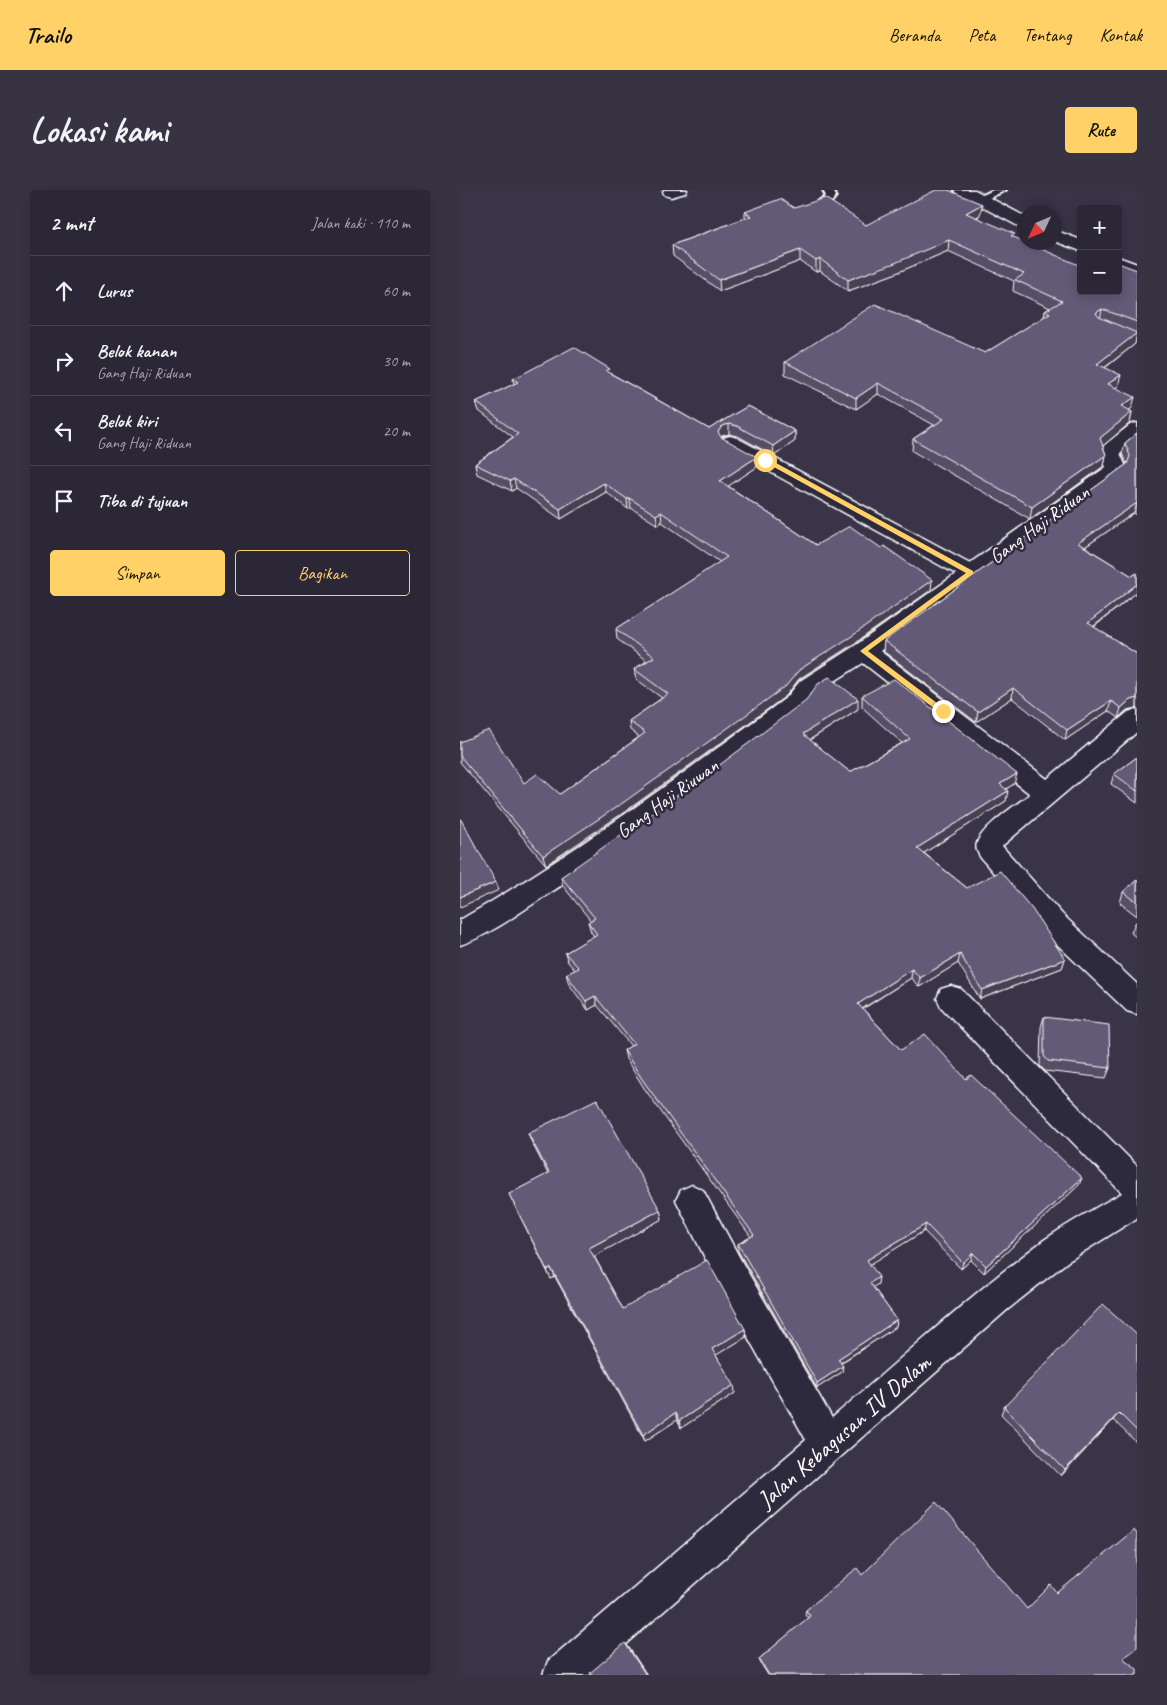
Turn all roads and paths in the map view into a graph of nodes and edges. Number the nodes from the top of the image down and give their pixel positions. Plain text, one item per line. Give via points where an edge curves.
1 (828, 190) edge
2 (962, 190) edge
3 (1001, 190) edge
4 (980, 199) junction
5 (815, 208) edge
6 (1017, 218) edge
7 (1062, 238) edge
8 (1077, 244) edge
9 (1122, 264) edge
10 (1137, 270) edge
11 (1137, 429) edge
12 (730, 442) edge
13 (1115, 463) junction
14 (1137, 475) edge
15 (971, 573) junction
16 (864, 651) junction
17 (1137, 718) edge
18 (1048, 794) junction
19 (460, 934) edge
20 (951, 998) dead end
21 (1137, 1002) edge
22 (1137, 1187) edge
23 (692, 1200) dead end
24 (1137, 1201) edge
25 (828, 1445) junction
26 (562, 1675) edge

1 - 5 lane via 831,196 828,201
2 - 4 street
3 - 4 lane
4 - 6 street
7 - 8 street
9 - 10 street
11 - 13 street via 1109,451
12 - 15 street
13 - 14 street
13 - 15 street, Gang Haji Riduan via 1116,469
15 - 16 street, Gang Haji Riduan
16 - 18 street
16 - 19 street, Gang Haji Riuwan via 808,687 796,703 570,868
17 - 18 street
18 - 21 street via 992,840 990,851 1052,922
20 - 22 street
23 - 25 street via 730,1275
24 - 25 street, Jalan Kebagusan IV Dalam via 1056,1251 995,1299
25 - 26 street, Jalan Kebagusan IV Dalam

